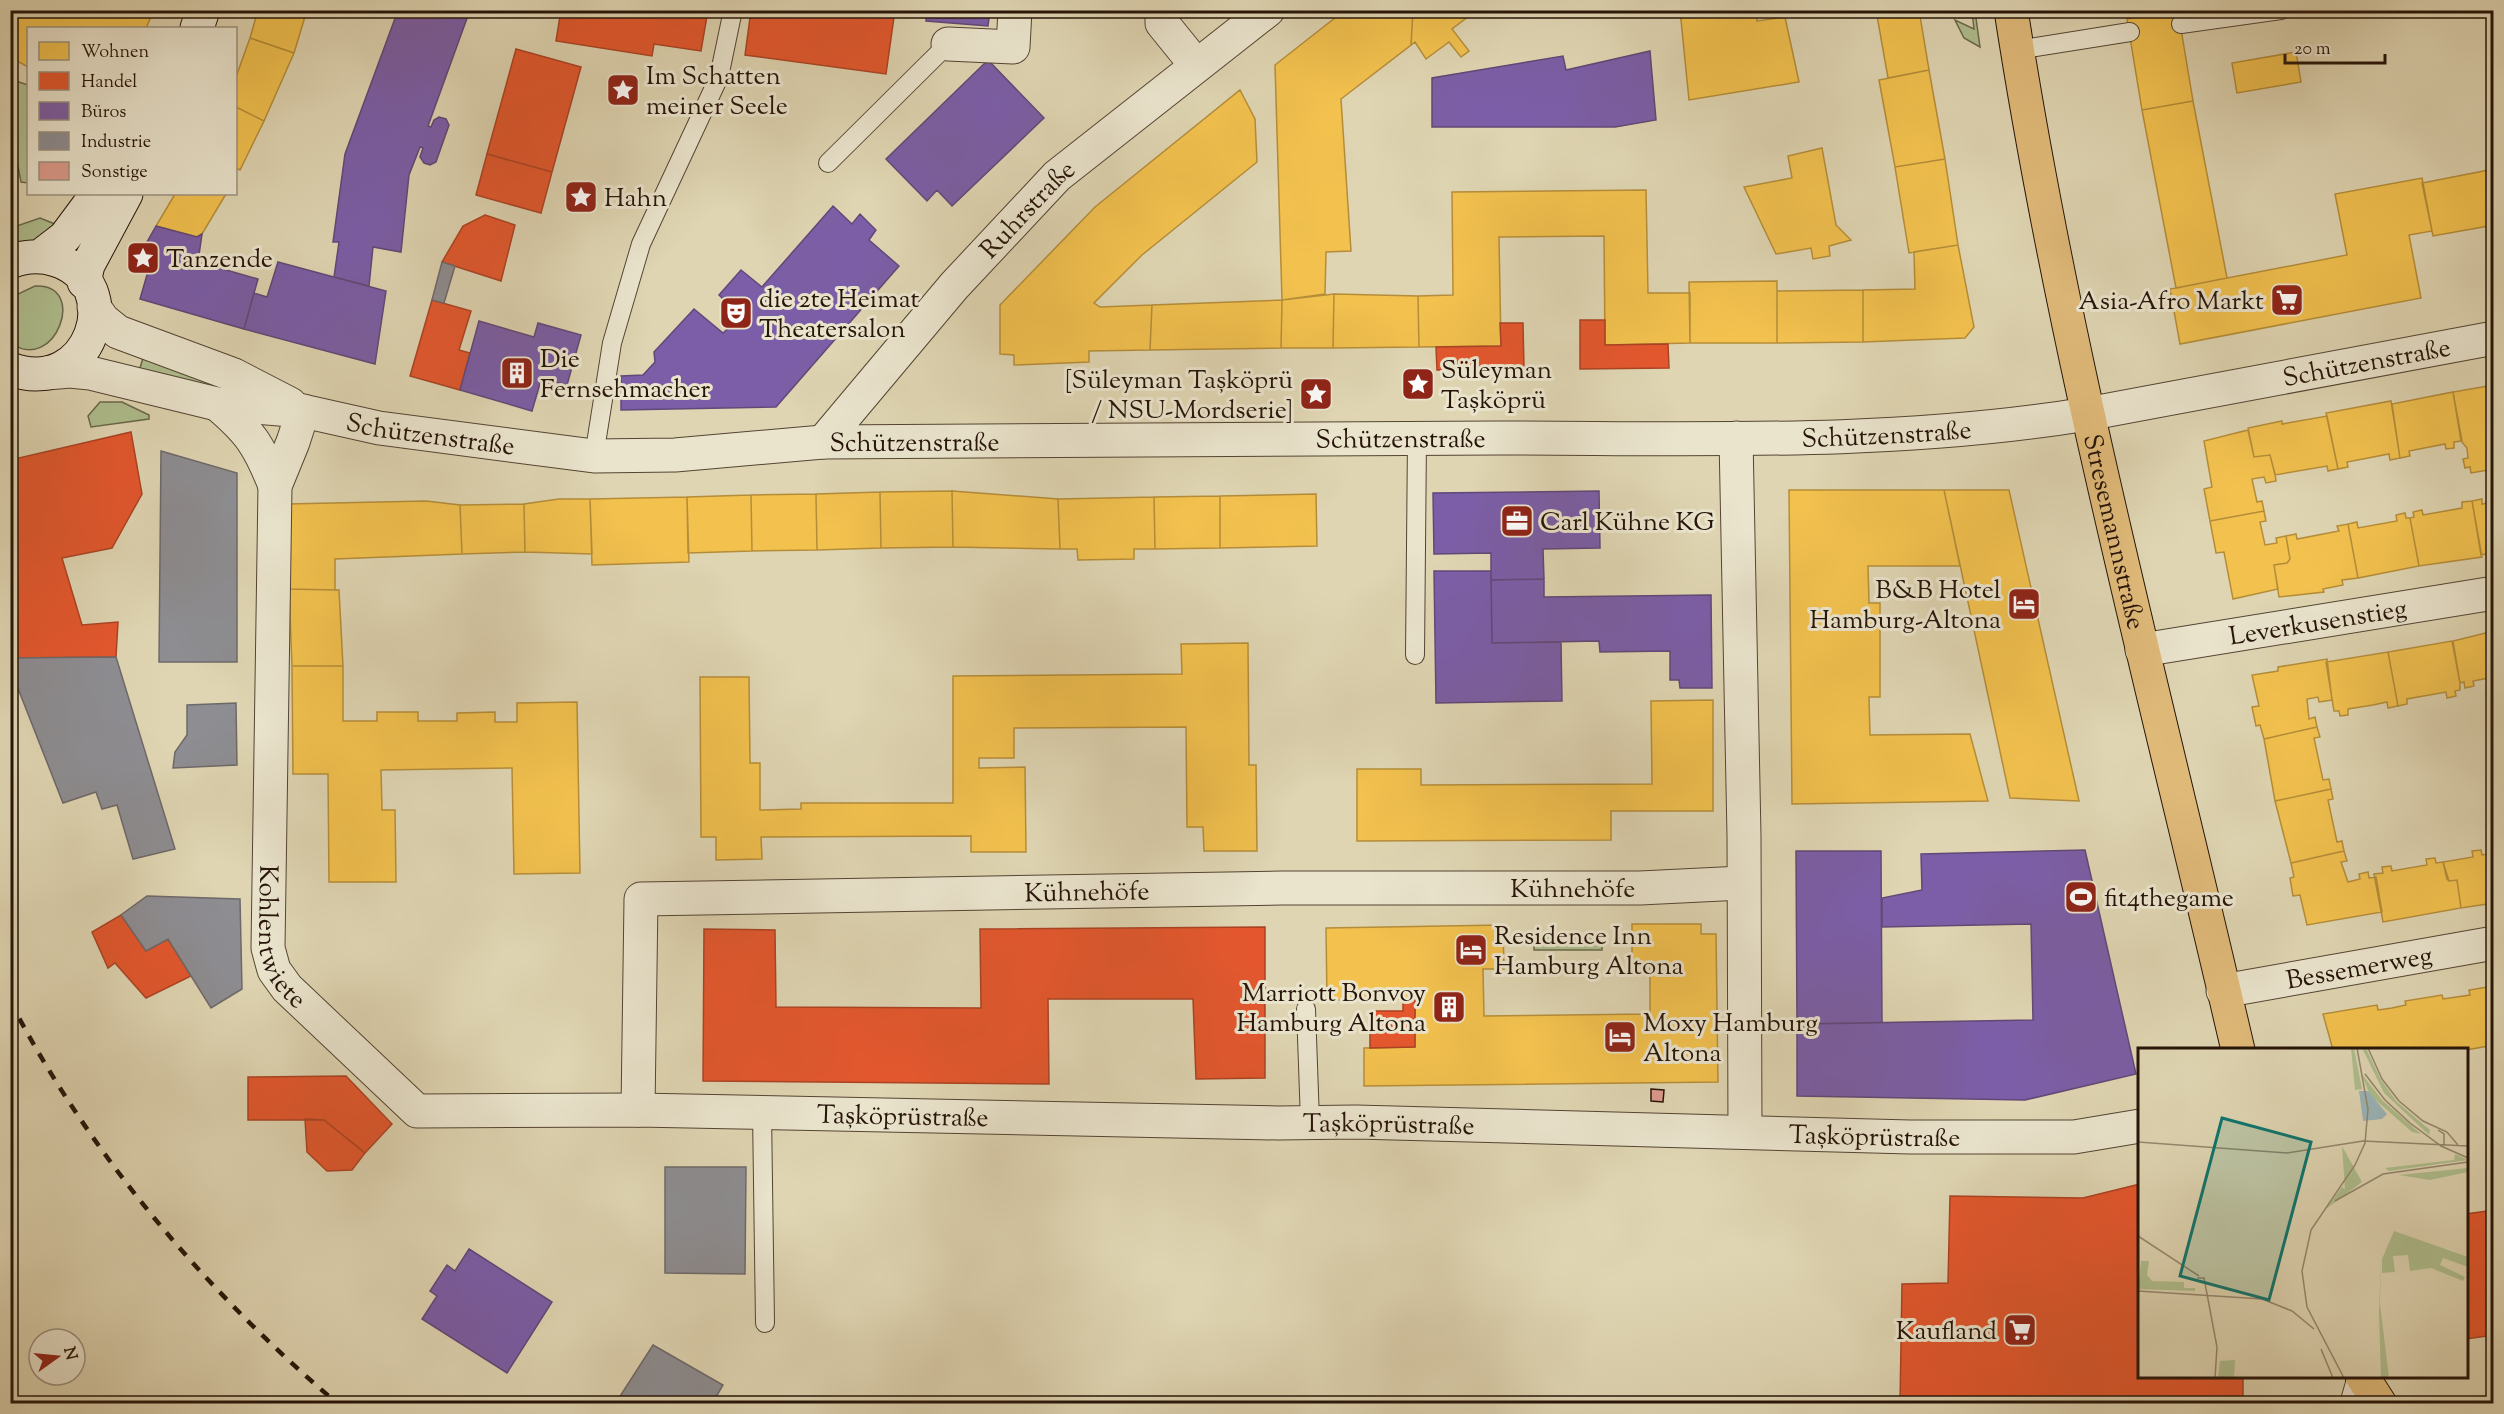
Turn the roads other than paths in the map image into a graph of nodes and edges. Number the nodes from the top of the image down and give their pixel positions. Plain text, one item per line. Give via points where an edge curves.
1 (203, 10) edge
2 (733, 10) edge
3 (1015, 10) edge
4 (1162, 10) edge
5 (1268, 10) edge
6 (2011, 10) edge
7 (2281, 10) edge
8 (2181, 24) dead end
9 (197, 27) edge
10 (2130, 32) dead end
11 (948, 44) joint
12 (2017, 50) junction
13 (1196, 65) junction
14 (828, 163) dead end
15 (97, 195) edge
16 (125, 195) edge
17 (25, 260) edge
18 (89, 295) junction
19 (2493, 338) edge
20 (23, 373) edge
21 (217, 404) junction
22 (303, 411) junction
23 (2087, 414) junction
24 (1417, 438) junction
25 (1736, 438) junction
26 (822, 442) junction
27 (594, 456) junction
28 (275, 486) junction
29 (2493, 593) edge
30 (2142, 650) junction
31 (1415, 655) dead end
32 (1742, 883) junction
33 (2493, 943) edge
34 (2223, 991) junction
35 (1306, 1009) dead end
36 (2237, 1048) edge
37 (638, 1110) junction
38 (762, 1112) junction
39 (1310, 1121) junction
40 (2138, 1126) edge
41 (1745, 1132) junction
42 (765, 1323) dead end
43 (2357, 1378) edge
44 (2363, 1378) edge
45 (2349, 1404) edge
46 (2380, 1404) edge

1 - 9 street
2 - 27 lane via 719,77 641,244 612,343
3 - 11 street via 1013,47
4 - 13 street via 1162,23
5 - 13 street, Ruhrstraße
6 - 12 main road, Stresemannstraße
7 - 8 lane
10 - 12 lane
11 - 14 lane
12 - 23 main road, Stresemannstraße via 2046,218
13 - 26 street, Ruhrstraße via 1057,176 954,286
15 - 17 street via 65,237
16 - 18 street via 88,265
17 - 18 street, Schützenstraße via 66,265
18 - 20 street via 94,328 82,351 69,364
18 - 22 street, Schützenstraße via 104,320 118,332 234,375
19 - 23 street, Schützenstraße
20 - 21 street, Schützenstraße via 90,373
21 - 22 street, Schützenstraße
21 - 28 street, Kohlentwiete via 254,439
22 - 27 street, Schützenstraße via 379,428
22 - 28 street, Kohlentwiete
23 - 25 street, Schützenstraße via 1934,433
23 - 30 main road, Stresemannstraße
24 - 25 street, Schützenstraße
24 - 26 street, Schützenstraße
24 - 31 lane
25 - 32 street
26 - 27 street, Schützenstraße via 675,455
28 - 37 street, Kohlentwiete via 268,948 274,970 287,988 417,1111
29 - 30 street, Leverkusenstieg
30 - 34 main road, Stresemannstraße
32 - 37 street, Kühnehöfe via 1640,888 1281,888 641,899
32 - 41 street
33 - 34 street, Bessemerweg
34 - 36 main road, Stresemannstraße
35 - 39 lane
37 - 38 street, Taşköprüstraße
38 - 39 street, Taşköprüstraße
38 - 42 lane
39 - 41 street, Taşköprüstraße
40 - 41 street, Taşköprüstraße via 2074,1137
43 - 45 lane
44 - 46 main road

